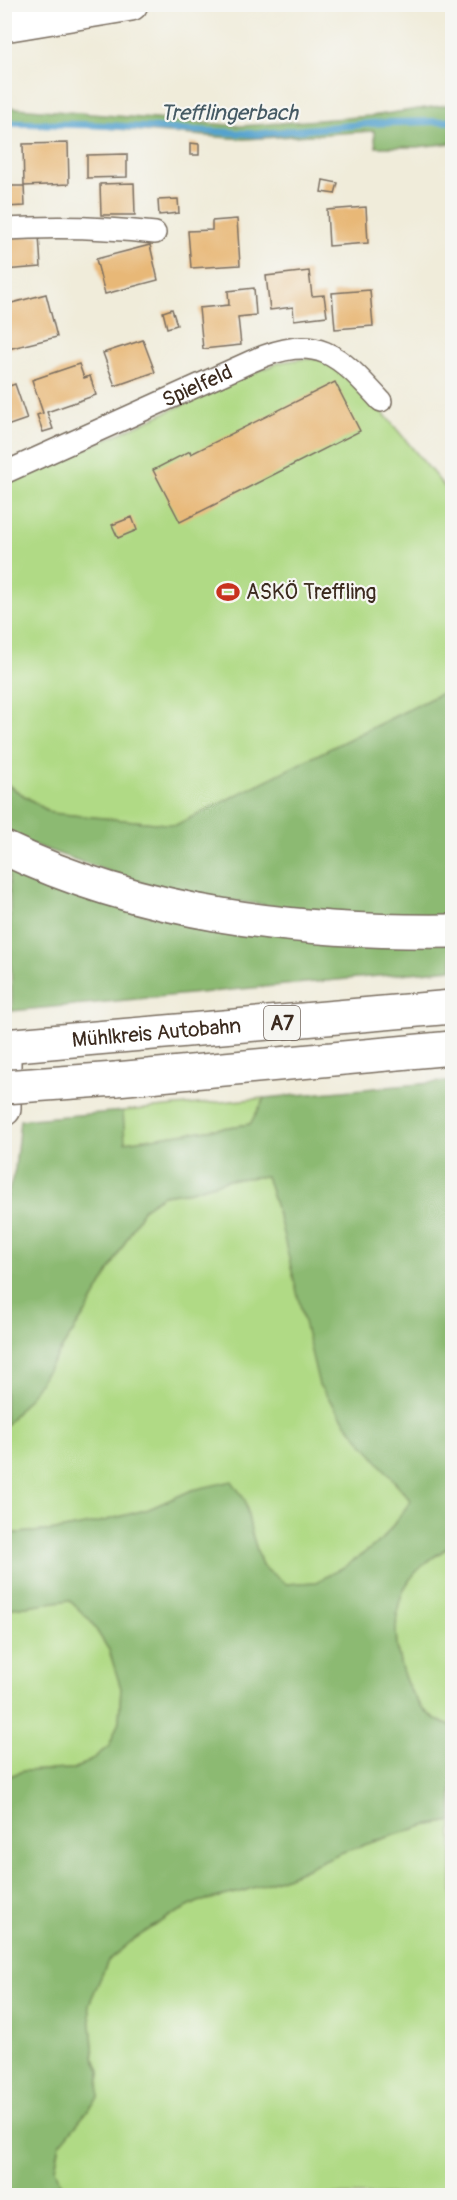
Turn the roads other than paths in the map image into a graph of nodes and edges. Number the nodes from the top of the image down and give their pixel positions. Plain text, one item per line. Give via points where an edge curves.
1 (131, 4) edge
2 (4, 25) edge
3 (4, 229) edge
4 (154, 233) dead end
5 (381, 401) dead end
6 (4, 473) edge
7 (11, 852) edge
8 (453, 931) edge
9 (453, 1007) edge
10 (4, 1046) edge
11 (453, 1048) edge
12 (4, 1059) edge
13 (4, 1087) edge
14 (4, 1109) edge

1 - 2 main road
3 - 4 street via 89,228
5 - 6 street, Spielfeld via 352,369 333,355 312,348 284,351 259,358
7 - 8 main road via 105,887 223,916 368,931
9 - 10 main road, Mühlkreis Autobahn / A7
11 - 13 main road, Mühlkreis Autobahn / A7, bridge
12 - 14 main road

